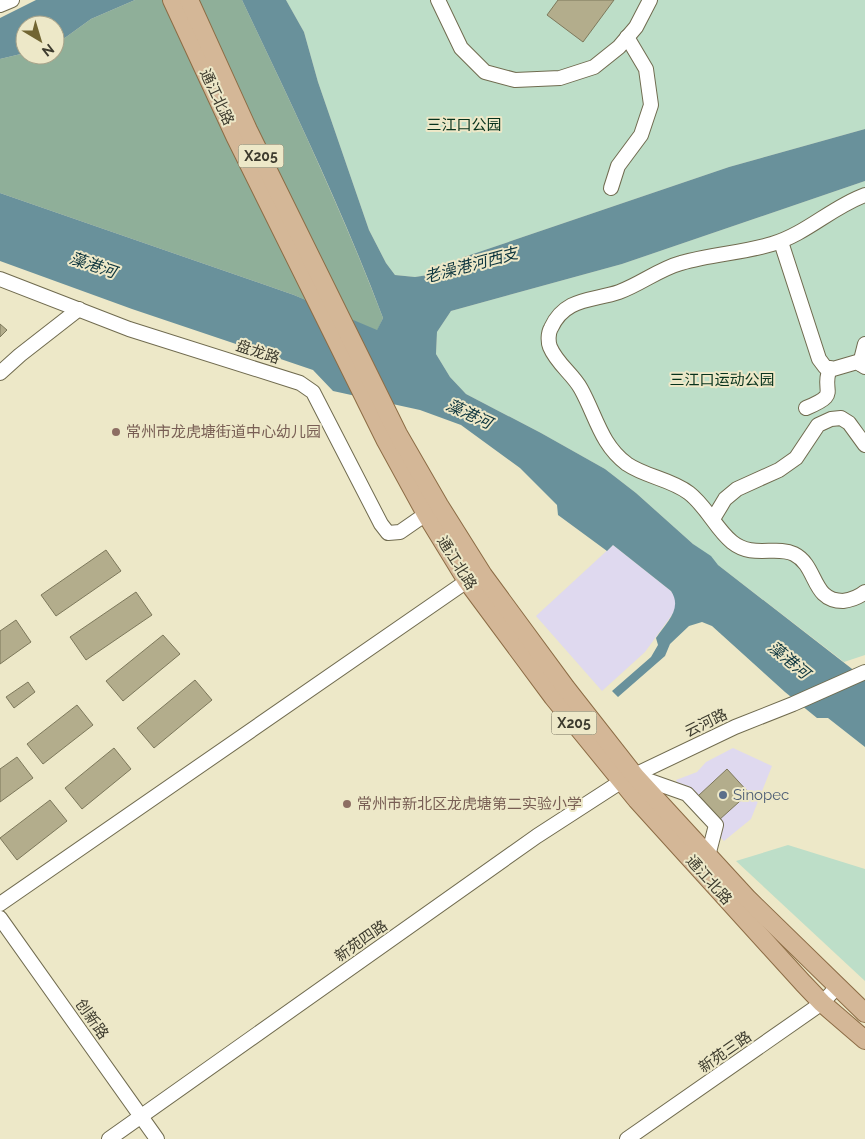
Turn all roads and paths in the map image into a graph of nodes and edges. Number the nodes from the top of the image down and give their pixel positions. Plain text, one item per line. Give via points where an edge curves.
1 (12, 0) edge
2 (438, 0) edge
3 (650, 0) edge
4 (178, 1) edge
5 (0, 6) edge
6 (627, 37) junction
7 (611, 188) dead end
8 (865, 195) edge
9 (781, 242) dead end
10 (0, 279) edge
11 (79, 310) junction
12 (865, 344) edge
13 (862, 365) edge
14 (830, 368) junction
15 (0, 373) edge
16 (806, 408) dead end
17 (865, 445) edge
18 (426, 514) junction
19 (713, 519) junction
20 (466, 580) junction
21 (865, 592) edge
22 (865, 672) edge
23 (628, 779) junction
24 (708, 856) junction
25 (0, 904) edge
26 (0, 918) edge
27 (837, 987) junction
28 (822, 1003) junction
29 (865, 1013) edge
30 (865, 1040) edge
31 (141, 1116) junction
32 (109, 1139) edge
33 (157, 1139) edge
34 (627, 1139) edge

1 - 5 street
2 - 6 street via 461,48 485,72 515,80 560,78 594,67
3 - 6 street
4 - 18 main road, 通江北路 / X205 via 235,136 371,411
4 - 23 main road, 通江北路 / X205 via 248,130 390,417 439,505 483,575
6 - 7 street via 646,68 651,105 641,135 618,166
8 - 19 street via 773,244 680,263 632,287 586,299 556,318 549,330 549,344 554,356 581,389 610,448 646,474 688,492
9 - 14 street via 819,359
10 - 11 street, 盘龙路
11 - 15 street
11 - 18 street, 盘龙路 via 300,383 313,392 380,524 388,532 400,532
12 - 13 street
13 - 14 street via 857,362
14 - 16 street via 826,398
17 - 19 street via 850,423 841,418 818,425 796,458 773,474 737,489 725,499
18 - 20 main road, 通江北路 / X205
19 - 21 street via 732,542 745,548 758,552 792,553 806,561 818,588 827,597 836,601 850,600
20 - 23 main road, 通江北路 / X205 via 553,697
20 - 25 street
22 - 23 street, 云河路 via 735,727
23 - 24 main road, 通江北路 / X205
23 - 24 street via 687,794 716,824
23 - 28 main road, 通江北路 / X205 via 742,917
23 - 31 street, 新苑四路 via 529,842
24 - 27 main road, 通江北路 / X205
26 - 31 street, 创新路
27 - 28 street, 新苑三路
27 - 29 main road, 通江北路 / X205
28 - 30 main road, 通江北路 / X205
28 - 34 street, 新苑三路
31 - 32 street, 新苑四路
31 - 33 street, 创新路

